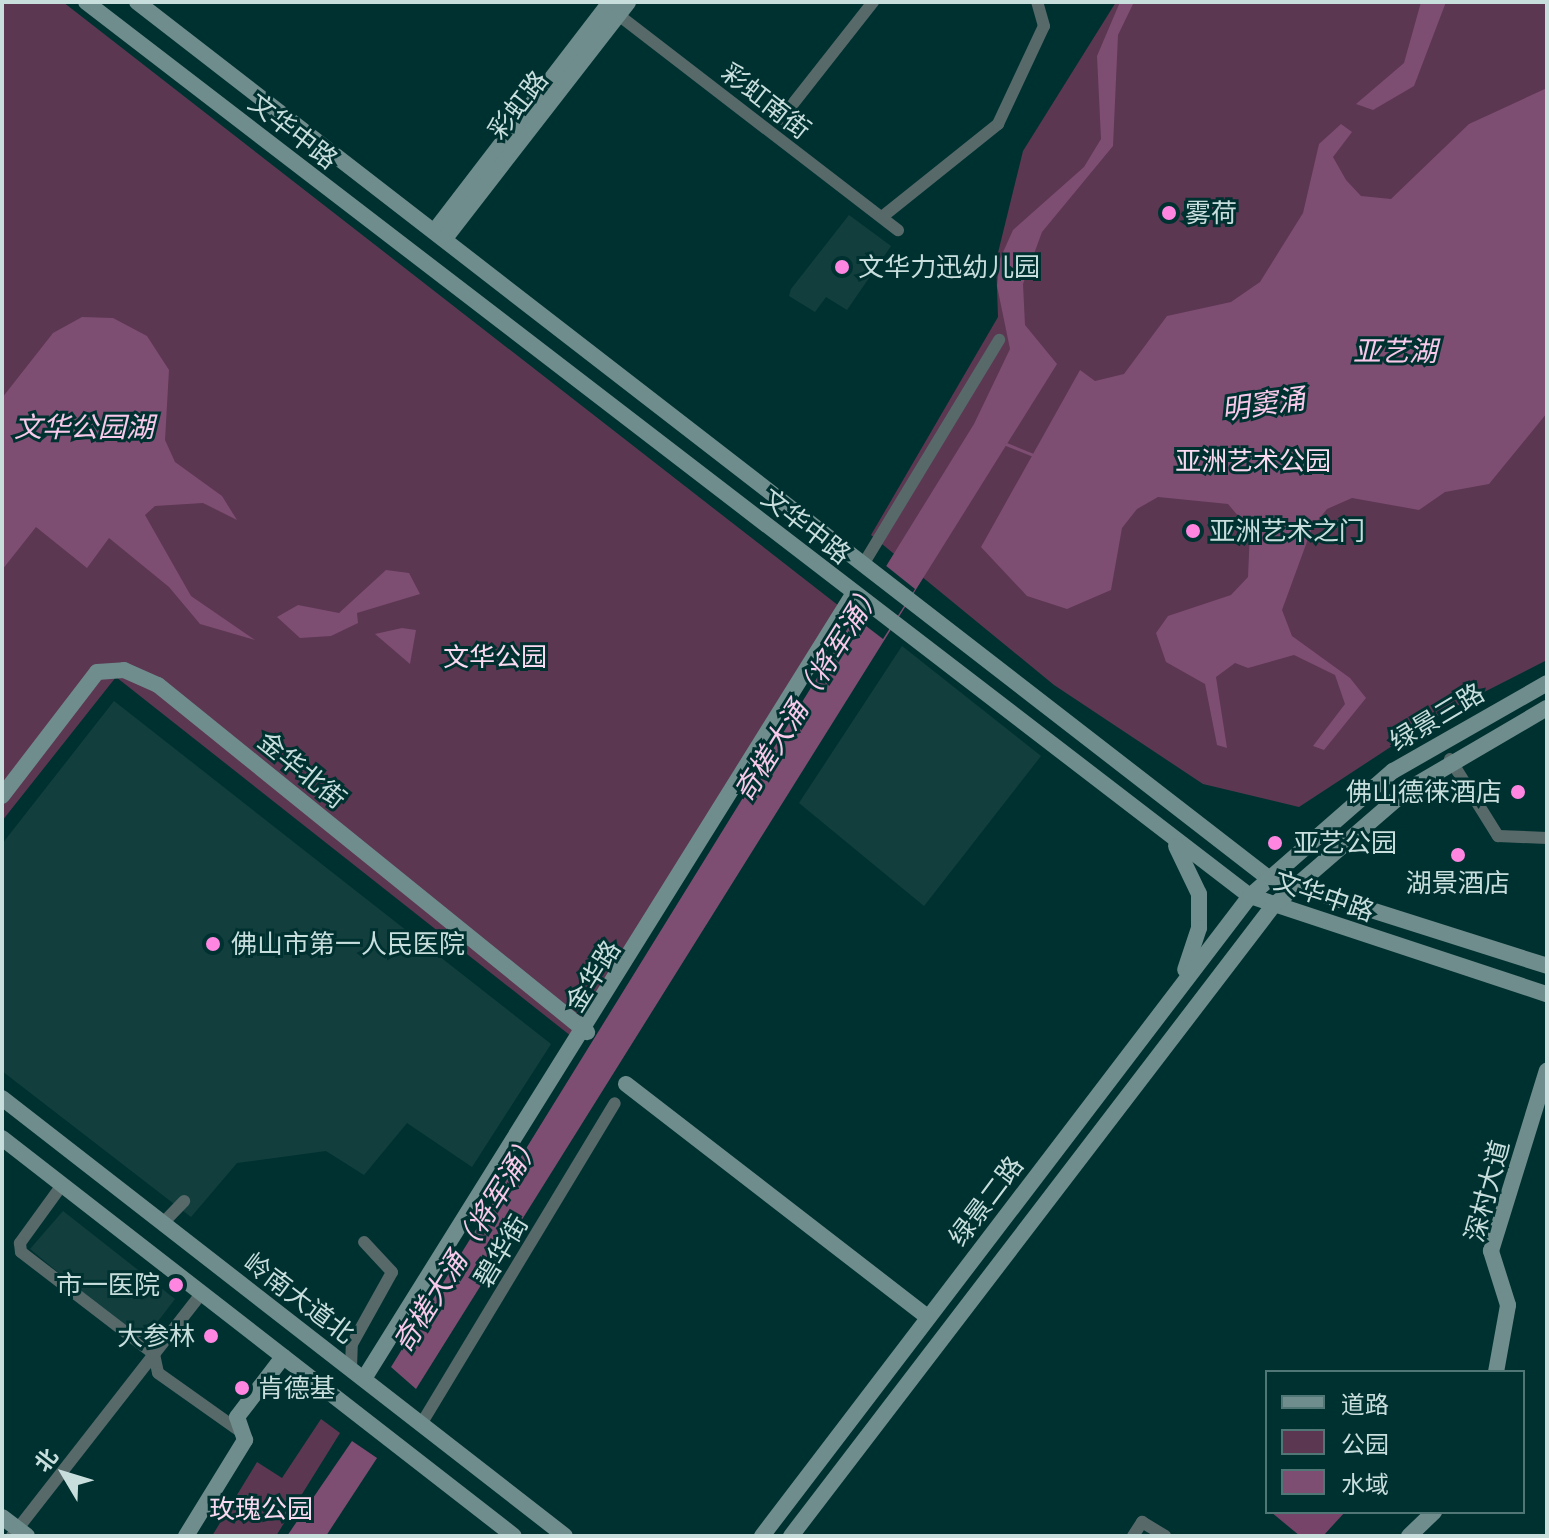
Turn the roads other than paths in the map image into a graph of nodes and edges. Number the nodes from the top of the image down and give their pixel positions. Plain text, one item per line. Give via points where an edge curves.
1 (86, 2) edge
2 (137, 2) edge
3 (873, 2) edge
4 (1037, 2) edge
5 (616, 6) edge
6 (781, 119) dead end
7 (882, 217) junction
8 (898, 230) dead end
9 (441, 233) junction
10 (999, 340) dead end
11 (864, 563) junction
12 (859, 597) junction
13 (1547, 683) edge
14 (1547, 708) edge
15 (1450, 759) junction
16 (2, 796) edge
17 (1169, 834) junction
18 (1547, 838) edge
19 (1267, 877) junction
20 (1293, 888) junction
21 (1250, 896) junction
22 (1273, 906) junction
23 (1547, 966) edge
24 (1547, 994) edge
25 (1168, 1002) junction
26 (587, 1032) junction
27 (1547, 1070) edge
28 (626, 1084) dead end
29 (2, 1098) edge
30 (615, 1103) dead end
31 (2, 1138) edge
32 (62, 1185) junction
33 (184, 1201) dead end
34 (162, 1224) junction
35 (364, 1242) dead end
36 (202, 1293) junction
37 (927, 1317) junction
38 (154, 1354) junction
39 (283, 1357) junction
40 (1496, 1370) edge
41 (358, 1372) junction
42 (423, 1421) junction
43 (240, 1431) junction
44 (1432, 1514) edge
45 (2, 1517) edge
46 (18, 1534) edge
47 (186, 1536) edge
48 (514, 1536) edge
49 (565, 1536) edge
50 (762, 1536) edge
51 (791, 1536) edge
52 (1133, 1536) edge
53 (1165, 1536) edge
54 (1409, 1536) edge

1 - 12 main road, 文华中路
2 - 9 main road, 文华中路
3 - 6 street
4 - 7 street via 1044,26 998,124
5 - 7 street, 彩虹南街
5 - 9 main road, 彩虹路
7 - 8 street, 彩虹南街
9 - 11 main road, 文华中路
10 - 11 street
11 - 19 main road, 文华中路 via 1048,715
12 - 17 main road, 文华中路
12 - 26 main road, 金华路
13 - 19 main road, 绿景三路 via 1393,771
14 - 15 main road, 绿景三路
15 - 18 street via 1498,836
15 - 20 main road, 绿景三路
16 - 26 main road, 金华北街 via 97,672 124,670 158,685
17 - 21 main road, 文华中路
17 - 25 main road via 1199,894 1199,928
19 - 20 main road, 文华中路
19 - 21 main road, 绿景三路
20 - 22 main road, 绿景三路
20 - 23 main road, 文华中路
21 - 22 main road, 文华中路
21 - 25 main road, 绿景二路
22 - 24 main road, 文华中路
22 - 51 main road, 绿景二路
25 - 37 main road, 绿景二路
26 - 41 main road, 金华路
27 - 40 main road, 深村大道 via 1491,1251 1508,1305
28 - 37 main road
29 - 34 main road, 岭南大道北
30 - 42 street, 碧华街
31 - 32 main road
32 - 36 main road
32 - 38 street via 20,1243 21,1252
33 - 34 street
34 - 41 main road, 岭南大道北
35 - 41 street via 392,1272 352,1344
36 - 38 street
36 - 39 main road
37 - 50 main road, 绿景二路
38 - 43 street via 158,1373
38 - 46 street
39 - 43 main road via 237,1417
39 - 48 main road
41 - 42 main road, 岭南大道北
42 - 49 main road, 岭南大道北
43 - 47 main road via 245,1440
44 - 54 main road
45 - 46 main road
52 - 53 street via 1142,1522

